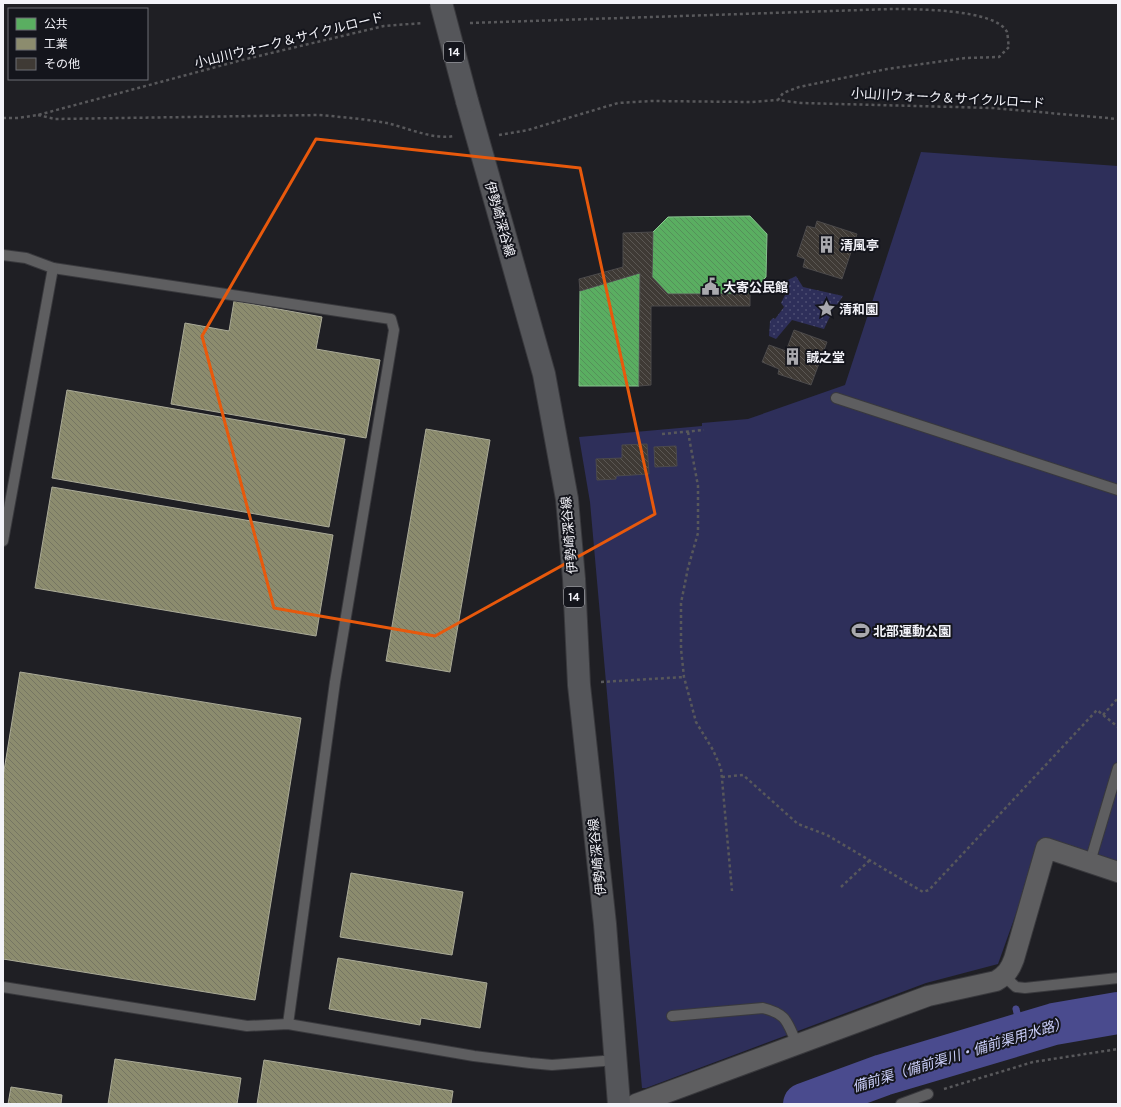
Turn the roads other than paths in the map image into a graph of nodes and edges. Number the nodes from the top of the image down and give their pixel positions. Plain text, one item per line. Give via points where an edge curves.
1 (441, 3) edge
2 (3, 255) edge
3 (53, 268) junction
4 (836, 398) dead end
5 (1118, 490) edge
6 (3, 541) edge
7 (1118, 768) edge
8 (1090, 862) junction
9 (1118, 872) edge
10 (1004, 976) junction
11 (1118, 978) edge
12 (3, 987) edge
13 (672, 1016) dead end
14 (288, 1024) junction
15 (797, 1044) junction
16 (616, 1060) junction
17 (928, 1094) road end
18 (619, 1104) edge
19 (636, 1104) edge
20 (901, 1104) edge

1 - 16 main road, 伊勢崎深谷線 / 14, bridge via 544,374 567,499 579,685 605,924
2 - 3 lane via 26,258
3 - 6 lane
3 - 14 lane via 390,319 394,330 335,682
4 - 5 lane
7 - 8 lane
8 - 9 street
8 - 10 street via 1046,848 1014,959
10 - 11 lane via 1016,987 1025,988
10 - 15 street via 996,981 928,996
12 - 14 lane via 247,1026
13 - 15 lane via 763,1008 776,1011 786,1018
14 - 16 lane via 530,1063
15 - 19 street
16 - 18 main road, 伊勢崎深谷線 / 14
17 - 20 lane

